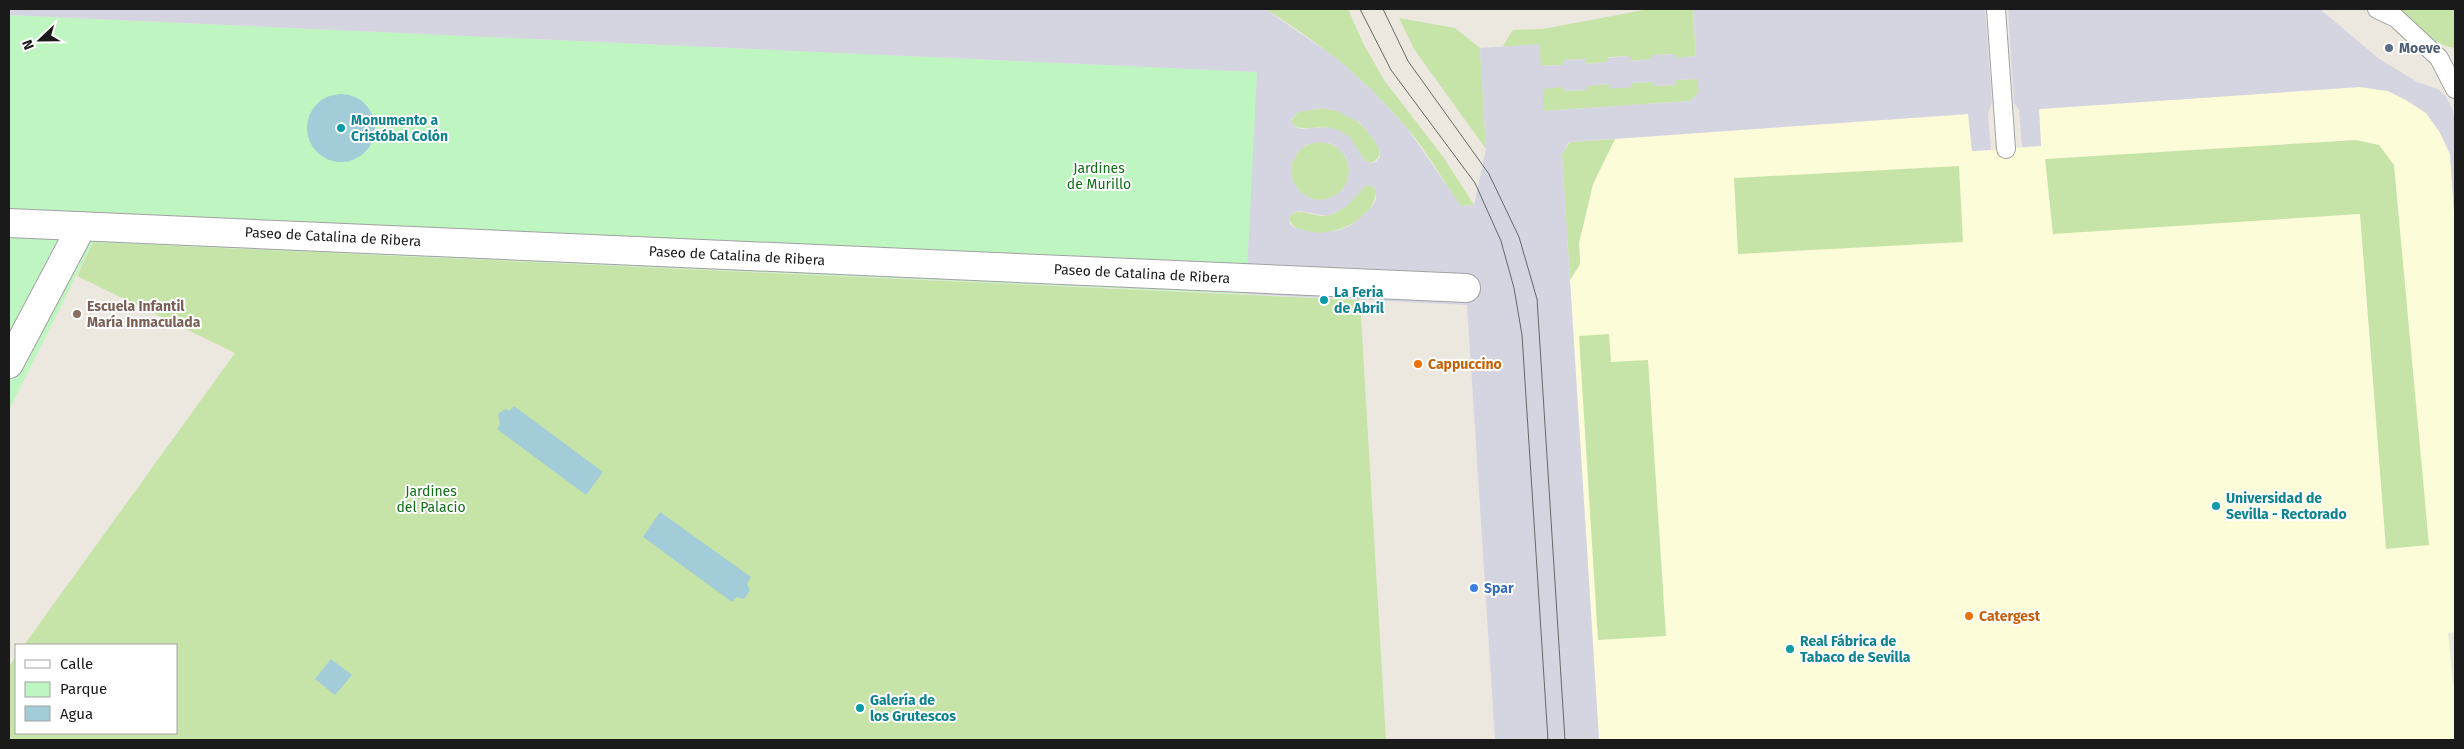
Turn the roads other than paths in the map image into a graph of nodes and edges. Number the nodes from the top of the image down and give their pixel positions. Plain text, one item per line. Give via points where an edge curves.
1 (1996, 9) edge
2 (2377, 9) edge
3 (2447, 57) edge
4 (2455, 89) edge
5 (2006, 149) dead end
6 (9, 223) edge
7 (82, 226) junction
8 (1466, 288) dead end
9 (9, 364) edge

1 - 5 lane
2 - 3 lane via 2396,18
3 - 4 lane
6 - 7 street, Paseo de Catalina de Ribera
7 - 8 street, Paseo de Catalina de Ribera
7 - 9 street

